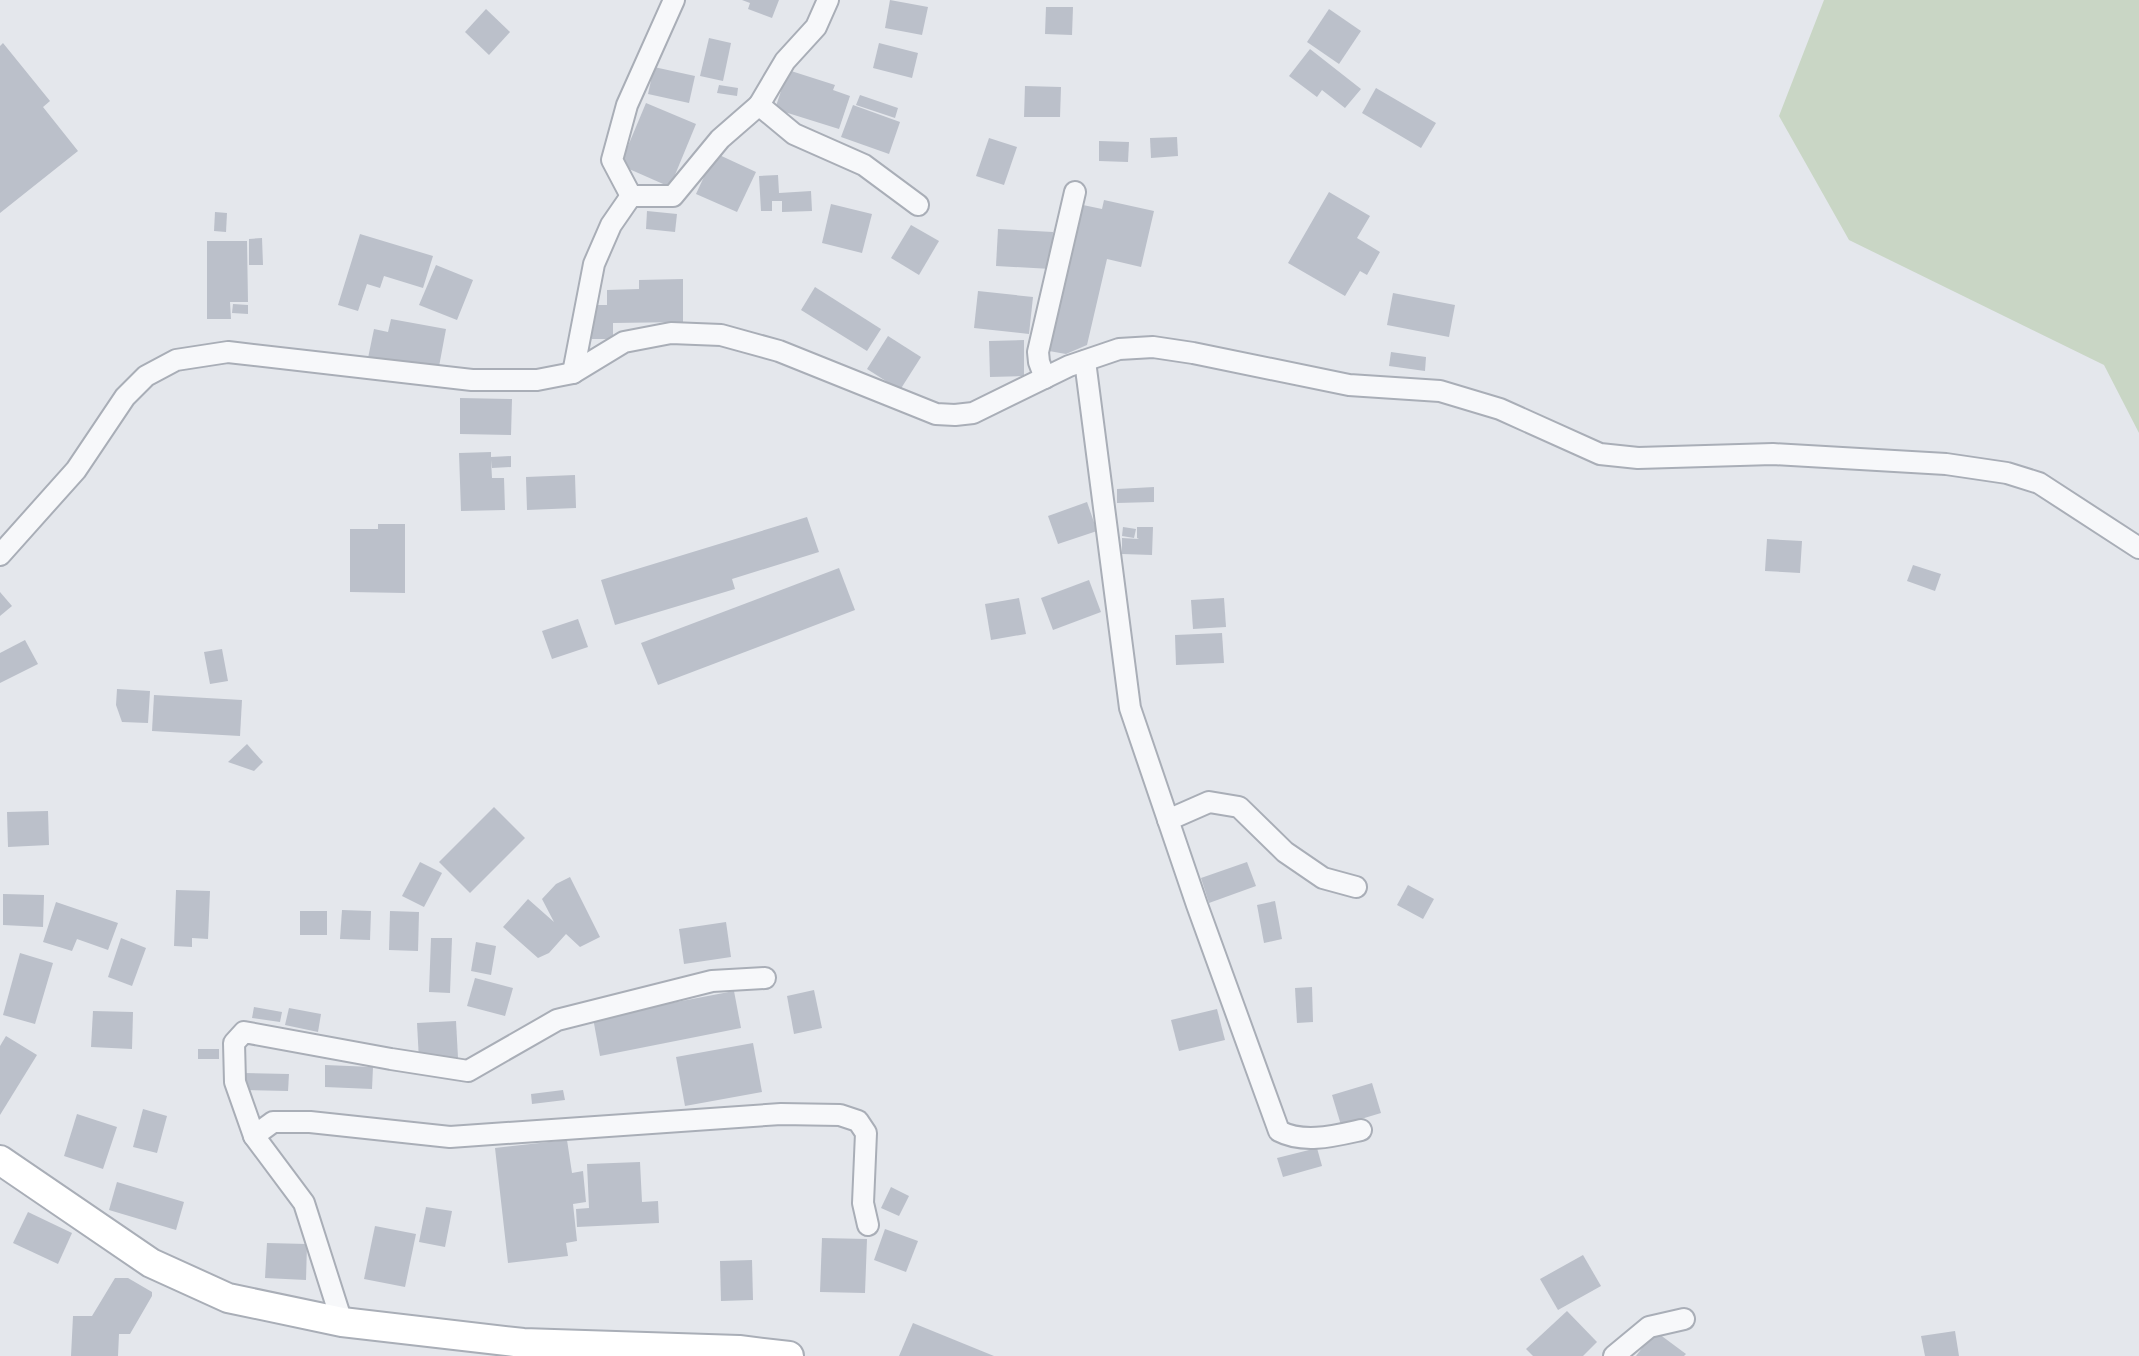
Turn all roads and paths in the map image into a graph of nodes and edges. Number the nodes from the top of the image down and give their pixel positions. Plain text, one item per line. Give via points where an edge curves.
1 (674, 0) edge
2 (828, 0) edge
3 (759, 105) junction
4 (1075, 192) dead end
5 (631, 196) junction
6 (918, 205) dead end
7 (1085, 361) junction
8 (573, 373) junction
9 (1045, 378) junction
10 (2139, 548) edge
11 (0, 555) edge
12 (1168, 820) junction
13 (1356, 887) dead end
14 (765, 978) dead end
15 (1361, 1130) dead end
16 (254, 1136) junction
17 (0, 1160) edge
18 (868, 1225) dead end
19 (1684, 1319) dead end
20 (342, 1322) junction
21 (789, 1356) edge
22 (1614, 1356) edge

1 - 5 street via 627,105 612,160
2 - 3 street via 816,27 785,61
3 - 5 street via 720,139 673,196
3 - 6 street via 794,134 864,165
4 - 9 street via 1038,352
5 - 8 street via 594,264
7 - 9 street
7 - 10 street via 1119,349 1153,347 1349,385 1440,391 1500,409 1600,454 1773,454 1946,464 2007,473 2039,483
7 - 12 street via 1130,708
8 - 9 street via 624,342 671,333 721,335 779,351 936,414 973,413
8 - 11 street via 537,380 472,380 228,352 176,360 146,376 125,397 76,470
12 - 13 street via 1209,802 1239,807 1285,852 1323,878
12 - 15 street via 1279,1131 1292,1138
14 - 16 street via 712,981 557,1020 468,1071 244,1032 234,1043 235,1082
16 - 18 street via 273,1122 450,1137 781,1114 840,1115 858,1121 866,1133 863,1203
16 - 20 street via 304,1203
17 - 20 main road via 151,1263 228,1298
19 - 22 street via 1649,1327
20 - 21 main road via 523,1343

